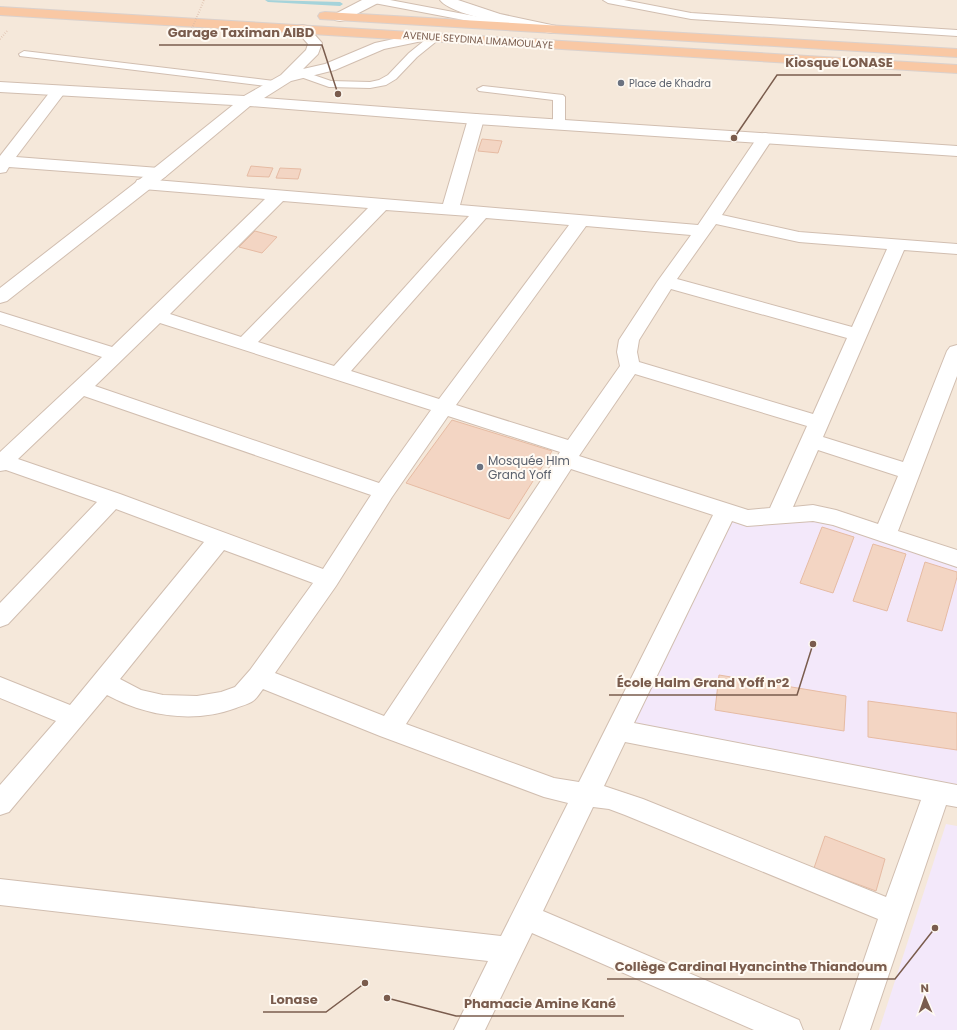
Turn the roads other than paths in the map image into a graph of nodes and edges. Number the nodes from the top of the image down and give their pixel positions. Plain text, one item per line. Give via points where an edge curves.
1 (373, 0) edge
2 (447, 0) edge
3 (608, 0) edge
4 (0, 11) edge
5 (309, 15) dead end
6 (340, 16) junction
7 (510, 26) junction
8 (551, 28) junction
9 (302, 29) junction
10 (957, 33) edge
11 (428, 38) junction
12 (957, 53) edge
13 (24, 54) dead end
14 (957, 69) edge
15 (287, 79) junction
16 (0, 87) edge
17 (483, 89) dead end
18 (58, 91) junction
19 (247, 101) junction
20 (476, 119) junction
21 (559, 124) junction
22 (765, 138) junction
23 (957, 151) edge
24 (2, 163) edge
25 (159, 173) junction
26 (143, 184) junction
27 (278, 196) junction
28 (382, 204) junction
29 (450, 210) junction
30 (481, 213) junction
31 (581, 221) junction
32 (707, 224) junction
33 (898, 244) junction
34 (957, 249) edge
35 (666, 282) junction
36 (0, 297) edge
37 (157, 316) junction
38 (0, 318) edge
39 (858, 334) junction
40 (245, 344) junction
41 (957, 351) edge
42 (116, 355) junction
43 (630, 366) junction
44 (953, 373) edge
45 (338, 374) junction
46 (80, 388) junction
47 (443, 408) junction
48 (815, 431) junction
49 (570, 454) junction
50 (1, 462) edge
51 (910, 472) junction
52 (384, 492) junction
53 (112, 499) junction
54 (726, 512) junction
55 (778, 516) junction
56 (885, 535) junction
57 (219, 540) junction
58 (957, 559) edge
59 (328, 580) junction
60 (0, 618) edge
61 (259, 677) junction
62 (104, 682) junction
63 (0, 687) edge
64 (74, 718) junction
65 (389, 729) junction
66 (618, 730) junction
67 (947, 794) edge
68 (586, 795) junction
69 (0, 804) edge
70 (0, 892) edge
71 (894, 913) junction
72 (525, 917) junction
73 (509, 950) junction
74 (469, 1030) edge
75 (788, 1030) edge
76 (856, 1030) edge

1 - 6 street
1 - 7 lane
2 - 8 street via 488,15
3 - 10 lane via 679,14 719,18
4 - 9 highway, AVENUE SEYDINA LIMAMOULAYE
5 - 6 highway, AVENUE SEYDINA LIMAMOULAYE
6 - 7 highway, AVENUE SEYDINA LIMAMOULAYE
7 - 8 highway, AVENUE SEYDINA LIMAMOULAYE
8 - 12 highway, AVENUE SEYDINA LIMAMOULAYE
9 - 11 highway, AVENUE SEYDINA LIMAMOULAYE
9 - 15 street via 315,43 313,51
11 - 14 highway, AVENUE SEYDINA LIMAMOULAYE
11 - 15 street via 380,46 330,67
11 - 15 lane via 392,77 382,83 336,84
13 - 15 lane
15 - 19 street
16 - 18 street
17 - 21 lane via 559,97
18 - 19 street
18 - 24 street
19 - 20 street
19 - 25 street
20 - 21 street
20 - 29 street
21 - 22 street
22 - 23 street
22 - 32 street
24 - 25 street
25 - 26 street
26 - 27 street
26 - 36 street
27 - 28 street
27 - 37 street
28 - 29 street
28 - 40 street
29 - 30 street
30 - 31 street
30 - 45 street
31 - 32 street
31 - 47 street
32 - 33 street via 799,237
32 - 35 street
33 - 34 street
33 - 39 street
35 - 39 street
35 - 43 street via 629,340 627,352
37 - 40 street
37 - 42 street
38 - 42 street
39 - 48 street
40 - 45 street
41 - 44 street
42 - 46 street
43 - 48 street
43 - 49 street
44 - 51 street
45 - 47 street
46 - 50 street
46 - 52 street
47 - 49 street
47 - 52 street
48 - 51 street
48 - 55 street
49 - 54 street
49 - 65 street
50 - 53 street
51 - 56 street
52 - 59 street
53 - 57 street
53 - 60 street
54 - 55 street via 747,518
54 - 66 street
55 - 56 street via 813,513
56 - 58 street
57 - 59 street
57 - 62 street
59 - 61 street
61 - 62 street via 244,694 223,702 197,706 163,705 135,698
61 - 65 street
62 - 64 street
63 - 64 street
64 - 69 street
65 - 68 street via 553,789
66 - 67 street
66 - 68 street
67 - 71 street
68 - 71 street via 610,798 634,807
68 - 72 street
70 - 73 street
71 - 76 street
72 - 73 street
72 - 75 street
73 - 74 street

